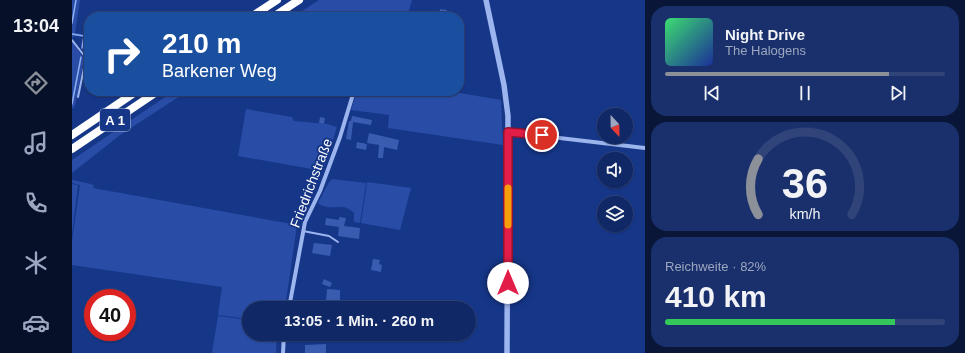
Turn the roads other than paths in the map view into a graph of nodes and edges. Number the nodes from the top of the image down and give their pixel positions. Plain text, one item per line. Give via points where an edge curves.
1 (277, 0) edge
2 (299, 0) edge
3 (486, 0) edge
4 (258, 12) edge
5 (281, 12) edge
6 (72, 40) edge
7 (84, 55) edge
8 (84, 68) edge
9 (130, 96) edge
10 (151, 96) edge
11 (352, 96) edge
12 (78, 97) dead end
13 (508, 132) junction
14 (72, 135) edge
15 (645, 148) edge
16 (72, 149) edge
17 (303, 231) junction
18 (338, 242) dead end
19 (289, 301) edge
20 (284, 341) edge
21 (283, 353) edge
22 (507, 353) edge

1 - 4 highway
2 - 5 highway
3 - 13 street via 506,97
6 - 7 lane
8 - 12 lane
9 - 14 highway, A 1
10 - 16 highway, A 1
11 - 17 street, Friedrichstraße via 340,137
13 - 15 street
13 - 22 street
17 - 18 lane via 329,236
17 - 19 street, Friedrichstraße
20 - 21 street

